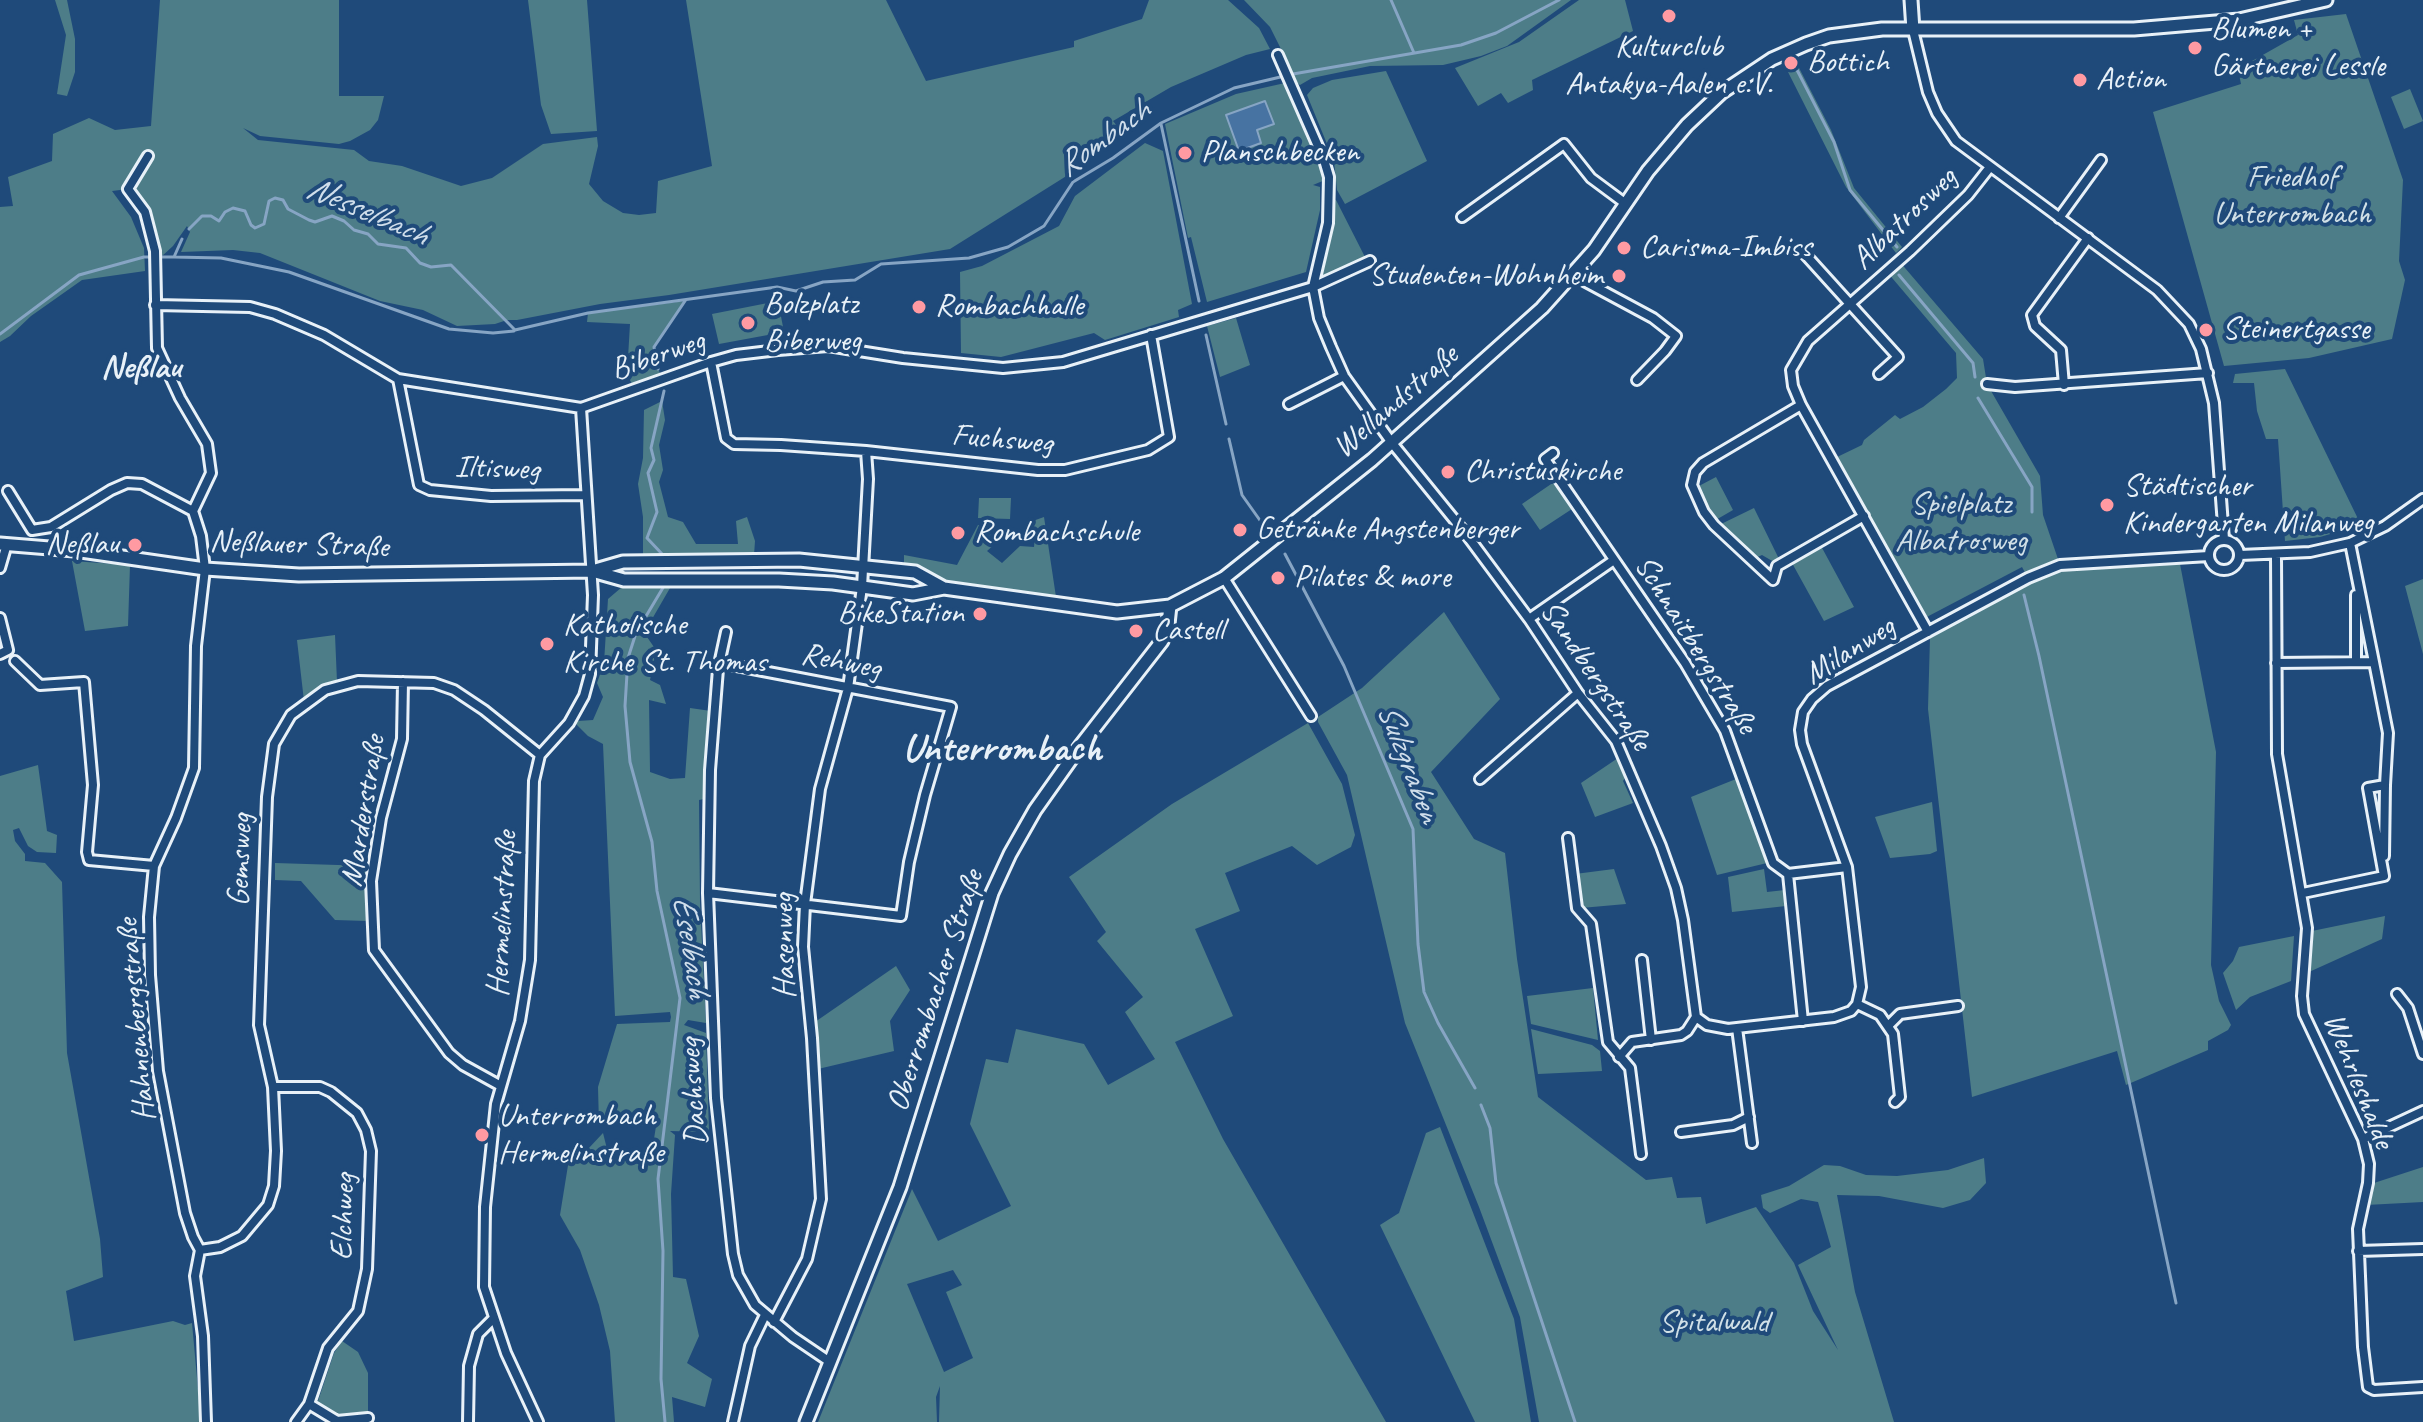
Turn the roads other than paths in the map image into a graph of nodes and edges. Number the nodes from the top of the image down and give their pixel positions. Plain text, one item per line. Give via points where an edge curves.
1 (1911, 0) edge
2 (2326, 0) edge
3 (1913, 30) junction
4 (1278, 55) dead end
5 (148, 156) dead end
6 (2101, 160) dead end
7 (1990, 167) junction
8 (1626, 204) junction
9 (1462, 217) dead end
10 (2059, 218) junction
11 (2088, 238) junction
12 (1803, 252) dead end
13 (1370, 261) dead end
14 (1573, 275) junction
15 (1313, 287) junction
16 (1850, 304) junction
17 (155, 305) junction
18 (1151, 335) junction
19 (711, 362) junction
20 (2208, 373) junction
21 (1879, 374) dead end
22 (1344, 376) junction
23 (398, 379) junction
24 (1637, 380) dead end
25 (1987, 384) dead end
26 (2064, 385) junction
27 (1289, 404) dead end
28 (1801, 405) junction
29 (581, 408) junction
30 (1392, 443) junction
31 (866, 451) junction
32 (1553, 453) dead end
33 (8, 491) dead end
34 (586, 495) junction
35 (2423, 499) edge
36 (193, 511) junction
37 (1864, 516) junction
38 (2224, 539) junction
39 (2350, 543) junction
40 (3, 544) edge
41 (2240, 555) junction
42 (2276, 555) junction
43 (2209, 556) junction
44 (1614, 560) junction
45 (865, 566) junction
46 (0, 568) edge
47 (205, 569) junction
48 (592, 571) junction
49 (2356, 574) junction
50 (1224, 578) junction
51 (862, 587) junction
52 (944, 588) junction
53 (1170, 606) junction
54 (0, 618) edge
55 (1529, 619) junction
56 (726, 632) dead end
57 (1928, 632) junction
58 (0, 654) edge
59 (15, 661) dead end
60 (2356, 662) junction
61 (2374, 662) junction
62 (721, 663) junction
63 (2276, 663) junction
64 (403, 682) junction
65 (848, 688) junction
66 (1578, 693) junction
67 (1311, 716) dead end
68 (540, 755) junction
69 (1480, 779) dead end
70 (2385, 785) junction
71 (1568, 838) dead end
72 (154, 866) junction
73 (1847, 867) junction
74 (1788, 874) junction
75 (2384, 876) junction
76 (708, 893) junction
77 (2303, 893) junction
78 (805, 904) junction
79 (1642, 960) dead end
80 (2397, 994) dead end
81 (1857, 1004) junction
82 (1958, 1006) dead end
83 (1696, 1017) junction
84 (1803, 1021) junction
85 (1889, 1025) junction
86 (1737, 1028) junction
87 (1651, 1040) junction
88 (2423, 1054) edge
89 (1619, 1057) junction
90 (501, 1086) junction
91 (273, 1087) junction
92 (1895, 1102) dead end
93 (2423, 1111) edge
94 (1749, 1117) junction
95 (1681, 1132) dead end
96 (2363, 1139) junction
97 (1752, 1143) dead end
98 (1641, 1154) dead end
99 (2423, 1249) edge
100 (200, 1250) junction
101 (2358, 1251) junction
102 (765, 1315) junction
103 (494, 1318) junction
104 (774, 1322) junction
105 (830, 1362) junction
106 (2423, 1387) edge
107 (309, 1404) junction
108 (368, 1418) dead end
109 (206, 1422) edge
110 (296, 1422) edge
111 (337, 1422) edge
112 (468, 1422) edge
113 (538, 1422) edge
114 (733, 1422) edge
115 (806, 1422) edge

1 - 3 main road
2 - 3 main road, Wellandstraße via 2198,25
3 - 7 street via 1937,113 1956,141
3 - 8 main road, Wellandstraße via 1829,36 1739,79 1660,156
4 - 15 street via 1329,177 1328,223
5 - 17 street via 128,189 145,212 155,255
6 - 10 street
7 - 10 street
7 - 16 street, Albatrosweg via 1968,195
8 - 9 street via 1591,178 1564,144
8 - 14 main road, Wellandstraße
10 - 11 street
11 - 20 street via 2172,304 2189,324
11 - 26 street via 2032,315 2035,326 2061,350
12 - 16 street, Albatrosweg
13 - 15 street, Biberweg
14 - 24 street via 1676,336
14 - 30 main road, Wellandstraße
15 - 18 street, Biberweg
15 - 22 street, Sandbergstraße via 1319,318
16 - 21 street, Albatrosweg via 1898,357
16 - 28 street, Albatrosweg via 1808,341 1791,370
17 - 23 street, Biberweg via 250,307 275,314 324,335
17 - 36 street via 157,348 207,444 211,473
18 - 19 street, Biberweg via 1063,362 1003,368 828,346
18 - 31 street, Fuchsweg via 1169,437 1148,450 1065,470
19 - 29 street, Biberweg
19 - 31 street, Fuchsweg via 726,438 734,444
20 - 26 street
20 - 38 street
22 - 27 street
22 - 30 street, Sandbergstraße
23 - 29 street, Biberweg
23 - 34 street, Iltisweg via 419,485 491,496
25 - 26 street
28 - 37 street, Albatrosweg
28 - 37 street via 1703,463 1692,485 1704,512 1773,580 1777,566
29 - 34 street
30 - 50 main road, Wellandstraße
30 - 55 street, Sandbergstraße
31 - 45 street
32 - 44 street, Schnaitbergstraße via 1545,459
33 - 36 street via 32,530 51,527 127,483 142,484
34 - 48 street
35 - 39 street
36 - 47 street, Hahnenbergstraße
37 - 57 street, Albatrosweg
38 - 41 street via 2237,545
38 - 43 street via 2211,546
39 - 42 street
39 - 49 street
40 - 46 street, Neßlauer Straße
40 - 47 main road, Neßlauer Straße
41 - 42 street
41 - 43 street via 2235,567 2226,570 2216,568
42 - 63 street, Wehrleshalde
43 - 57 street, Milanweg via 2060,565
44 - 55 street
44 - 74 street, Schnaitbergstraße via 1725,731 1773,863
45 - 48 main road, Neßlauer Straße via 799,560 623,562
45 - 51 street, Hasenweg
45 - 52 main road, Neßlauer Straße via 915,572
47 - 48 main road, Neßlauer Straße via 367,576
47 - 72 street, Hahnenbergstraße via 196,646 194,768
48 - 51 main road, Neßlauer Straße via 624,580 779,580
48 - 68 street via 593,633 584,696 569,723
49 - 60 street
49 - 61 street
50 - 53 main road, Wellandstraße
50 - 67 street
51 - 52 main road, Neßlauer Straße via 913,594
51 - 65 street, Hasenweg
52 - 53 main road, Neßlauer Straße via 1117,612
53 - 105 main road, Oberrombacher Straße via 1168,624 1152,657 1035,810 998,880 900,1187
54 - 58 street via 8,650
55 - 66 street, Sandbergstraße
56 - 62 street, Dachsweg
57 - 73 street, Milanweg via 1827,686 1803,712 1802,744
59 - 72 street via 40,685 84,682 93,785 89,860
60 - 61 street
60 - 63 street
61 - 70 street via 2388,733
62 - 65 street, Rehweg
62 - 76 street, Dachsweg via 710,770
63 - 77 street, Wehrleshalde via 2277,754
64 - 68 street, Gemsweg via 454,690
64 - 90 street, Marderstraße via 402,739 371,881 374,950 449,1053
64 - 91 street, Gemsweg via 358,681 325,690 291,715 274,744 267,797 259,1025
65 - 78 street, Hasenweg via 820,789
65 - 78 street, Rehweg via 951,707 925,795 901,916
66 - 69 street
66 - 83 street, Sandbergstraße via 1616,741 1661,846 1683,920
68 - 90 street, Hermelinstraße via 532,810 529,971
70 - 75 street
70 - 75 street via 2368,788
71 - 89 street via 1577,908 1591,924 1608,1042
72 - 100 street, Hahnenbergstraße via 150,975 158,1071 185,1213
73 - 74 street
73 - 81 street, Milanweg via 1861,987
74 - 84 street, Schnaitbergstraße
75 - 77 street
76 - 78 street
76 - 102 street, Dachsweg via 716,1098 733,1254 746,1291
77 - 96 street, Wehrleshalde via 2304,1014
78 - 104 street, Hasenweg via 803,947 821,1199 807,1259
79 - 87 street
80 - 88 street via 2408,1008
81 - 84 street via 1843,1016
81 - 85 street
82 - 85 street via 1900,1014
83 - 86 street via 1717,1029
83 - 87 street via 1681,1035
84 - 86 street
85 - 92 street via 1900,1097
86 - 94 street
87 - 89 street via 1632,1042
89 - 98 street via 1630,1068
90 - 103 street, Hermelinstraße via 485,1207 484,1287
91 - 100 street, Gemsweg via 276,1151 268,1205 242,1236
91 - 107 street, Elchweg via 320,1087 331,1092 357,1113 371,1151 365,1285 358,1311 328,1348
93 - 96 street
94 - 95 street via 1733,1125
94 - 97 street
96 - 101 street, Wehrleshalde via 2369,1164
99 - 101 street
100 - 109 street, Hahnenbergstraße via 195,1276
101 - 106 street, Wehrleshalde via 2368,1387
102 - 104 street, Dachsweg
102 - 114 street via 750,1346
103 - 112 street via 478,1334 469,1366
103 - 113 street, Hermelinstraße
104 - 105 street, Dachsweg
105 - 115 main road, Oberrombacher Straße
107 - 110 street, Elchweg
107 - 111 street
108 - 111 street

